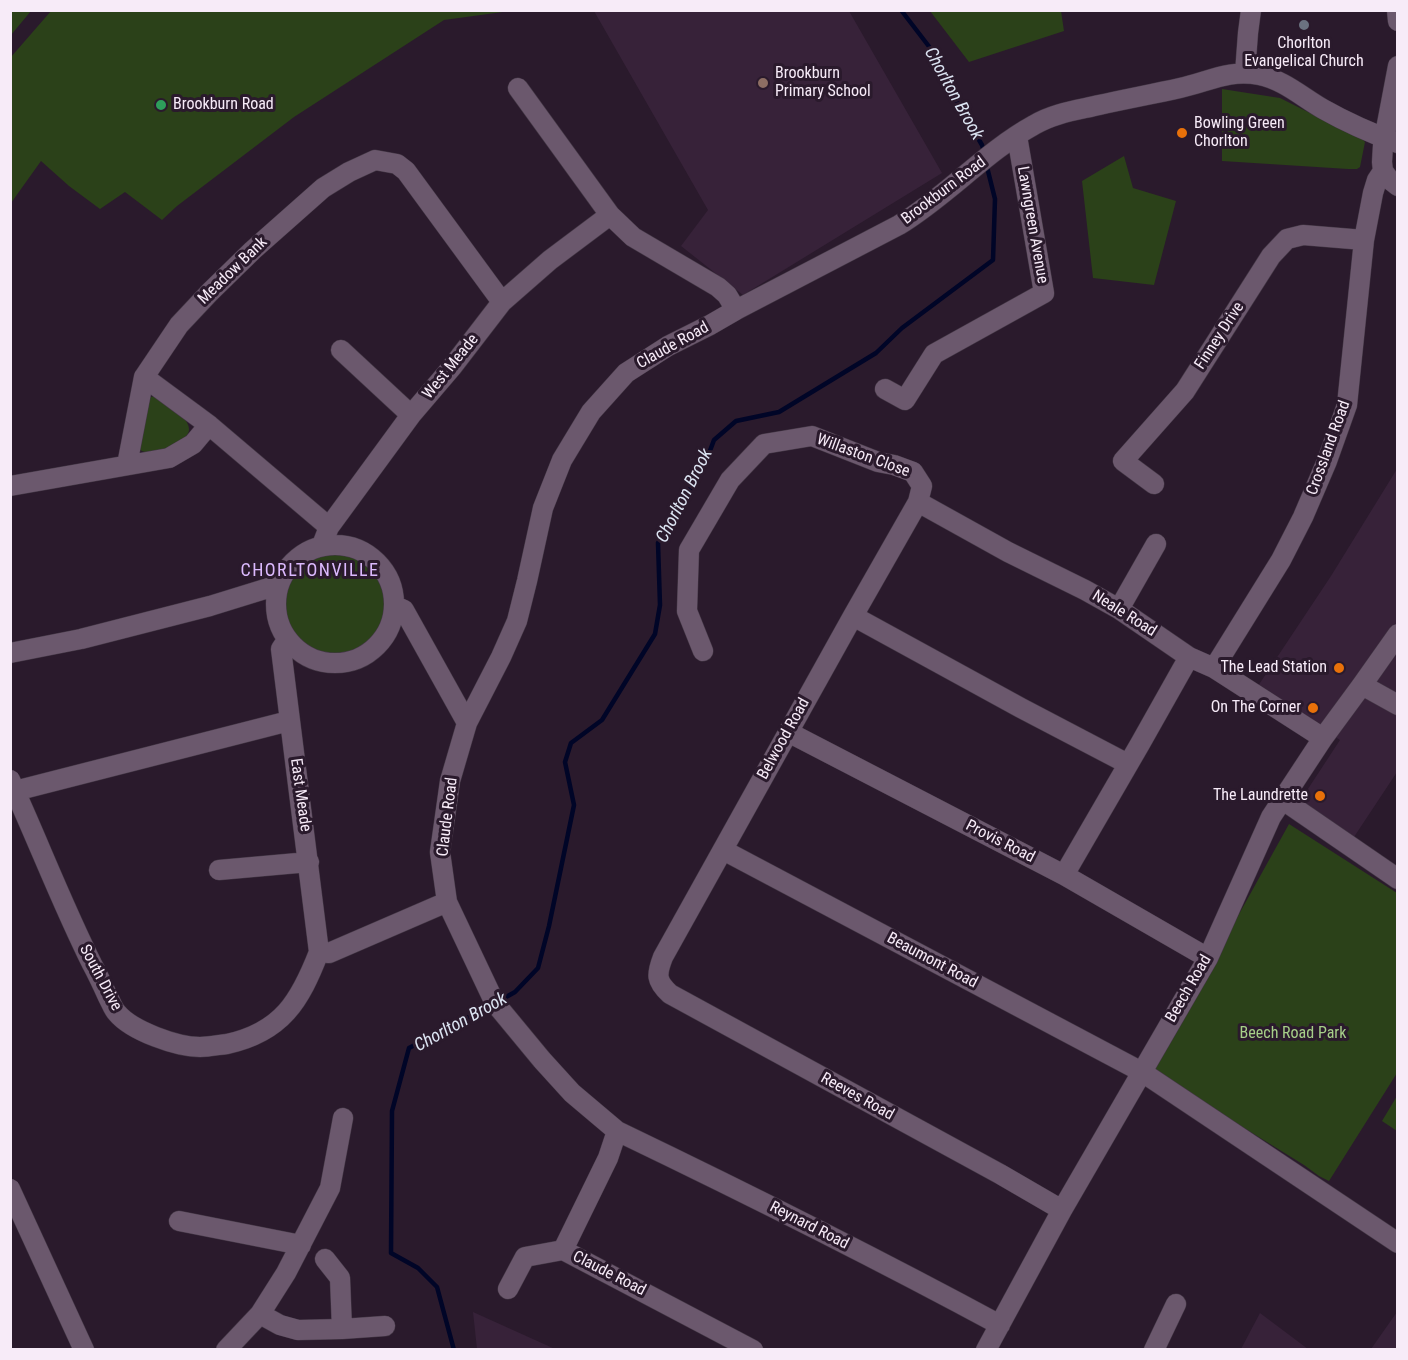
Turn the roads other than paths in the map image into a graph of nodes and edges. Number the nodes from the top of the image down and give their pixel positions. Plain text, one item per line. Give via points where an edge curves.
1 (1251, 10) edge
2 (1397, 10) edge
3 (1398, 21) edge
4 (1398, 66) edge
5 (1245, 73) junction
6 (518, 88) dead end
7 (1017, 136) junction
8 (1391, 141) edge
9 (1383, 171) junction
10 (1398, 186) edge
11 (610, 215) junction
12 (1364, 240) junction
13 (502, 302) junction
14 (736, 310) junction
15 (341, 350) dead end
16 (144, 377) junction
17 (885, 389) dead end
18 (411, 415) junction
19 (209, 426) junction
20 (127, 465) junction
21 (1154, 484) dead end
22 (10, 486) edge
23 (918, 502) junction
24 (325, 536) junction
25 (1156, 544) dead end
26 (278, 585) junction
27 (395, 606) junction
28 (1119, 609) junction
29 (853, 616) junction
30 (1398, 634) edge
31 (287, 640) junction
32 (703, 651) dead end
33 (10, 653) edge
34 (1189, 657) junction
35 (1214, 668) junction
36 (1362, 685) junction
37 (1398, 705) edge
38 (289, 720) junction
39 (467, 723) junction
40 (788, 732) junction
41 (1323, 738) junction
42 (1128, 764) junction
43 (13, 786) edge
44 (1283, 800) junction
45 (723, 850) junction
46 (309, 862) junction
47 (219, 870) dead end
48 (1064, 875) junction
49 (1398, 879) edge
50 (447, 902) junction
51 (319, 952) junction
52 (1208, 958) junction
53 (658, 979) joint
54 (1142, 1072) junction
55 (343, 1119) dead end
56 (617, 1131) junction
57 (10, 1189) edge
58 (1062, 1210) junction
59 (179, 1221) dead end
60 (1398, 1243) edge
61 (301, 1245) junction
62 (562, 1250) junction
63 (325, 1259) dead end
64 (508, 1289) dead end
65 (1176, 1304) dead end
66 (260, 1314) junction
67 (1000, 1325) junction
68 (385, 1326) dead end
69 (342, 1329) junction
70 (84, 1350) edge
71 (226, 1350) edge
72 (753, 1350) edge
73 (986, 1350) edge
74 (1154, 1350) edge

1 - 5 street
2 - 3 street
4 - 8 street, Crossland Road
5 - 7 street, Brookburn Road via 1074,110 1035,124
5 - 8 street, Brookburn Road via 1288,86 1323,109
6 - 11 street
7 - 14 street, Brookburn Road via 899,225
7 - 17 street, Lawngreen Avenue via 1044,293 934,354 905,400
8 - 9 street, Crossland Road via 1382,153
9 - 10 street
9 - 12 street, Crossland Road via 1373,193
11 - 13 street, West Meade
11 - 14 street via 633,237 718,287
12 - 21 street, Finney Drive via 1303,235 1287,239 1271,256 1185,391 1124,461
12 - 35 street, Crossland Road via 1347,405 1341,423 1304,516
13 - 16 street, Meadow Bank via 406,171 397,164 375,160 323,188 253,250 179,325
13 - 18 street, West Meade
14 - 39 street, Claude Road via 626,373 591,412 562,460 543,508 517,621
15 - 18 street
16 - 19 street
16 - 20 street
18 - 24 street, West Meade
19 - 20 street via 193,444 169,458
19 - 24 street
20 - 22 street
23 - 28 street, Neale Road
23 - 29 street, Belwood Road
23 - 32 street, Willaston Close via 922,486 913,472 812,436 764,444 730,480 689,550 687,611
24 - 26 street via 288,567
24 - 27 street via 377,561 388,577
25 - 28 street
26 - 31 street via 276,616
26 - 33 street via 92,637
27 - 31 street via 388,632 377,647 344,663 325,663 308,657
27 - 39 street via 404,610
28 - 34 street, Neale Road
29 - 40 street, Belwood Road
29 - 42 street
30 - 36 street, Beech Road
31 - 38 street, East Meade via 281,649
34 - 35 street, Neale Road
34 - 42 street
35 - 41 street, Neale Road
36 - 37 street
36 - 41 street, Beech Road
38 - 43 street
38 - 46 street, East Meade
39 - 50 street, Claude Road via 450,781 440,852
40 - 45 street, Belwood Road
40 - 48 street, Provis Road
41 - 44 street, Beech Road
42 - 48 street
43 - 51 street, South Drive via 116,1013 134,1027 191,1047 247,1038 265,1030 296,1002
44 - 49 street
44 - 52 street, Beech Road via 1271,817
45 - 53 street, Belwood Road via 663,957
45 - 54 street, Beaumont Road
46 - 47 street
46 - 51 street, East Meade
48 - 52 street, Provis Road
50 - 51 street via 329,953
50 - 56 street, Claude Road via 495,1002 572,1092
52 - 54 street, Beech Road
53 - 58 street, Reeves Road via 670,994
54 - 58 street, Beech Road
54 - 60 street, Beaumont Road
55 - 61 street via 330,1188
56 - 62 street, Claude Road via 608,1158
56 - 67 street, Reynard Road
57 - 70 street
58 - 67 street, Beech Road
59 - 61 street
61 - 66 street
62 - 64 street via 525,1257
62 - 72 street, Claude Road
63 - 69 street via 340,1278
65 - 74 street
66 - 69 street via 298,1330
66 - 71 street
67 - 73 street, Beech Road
68 - 69 street

